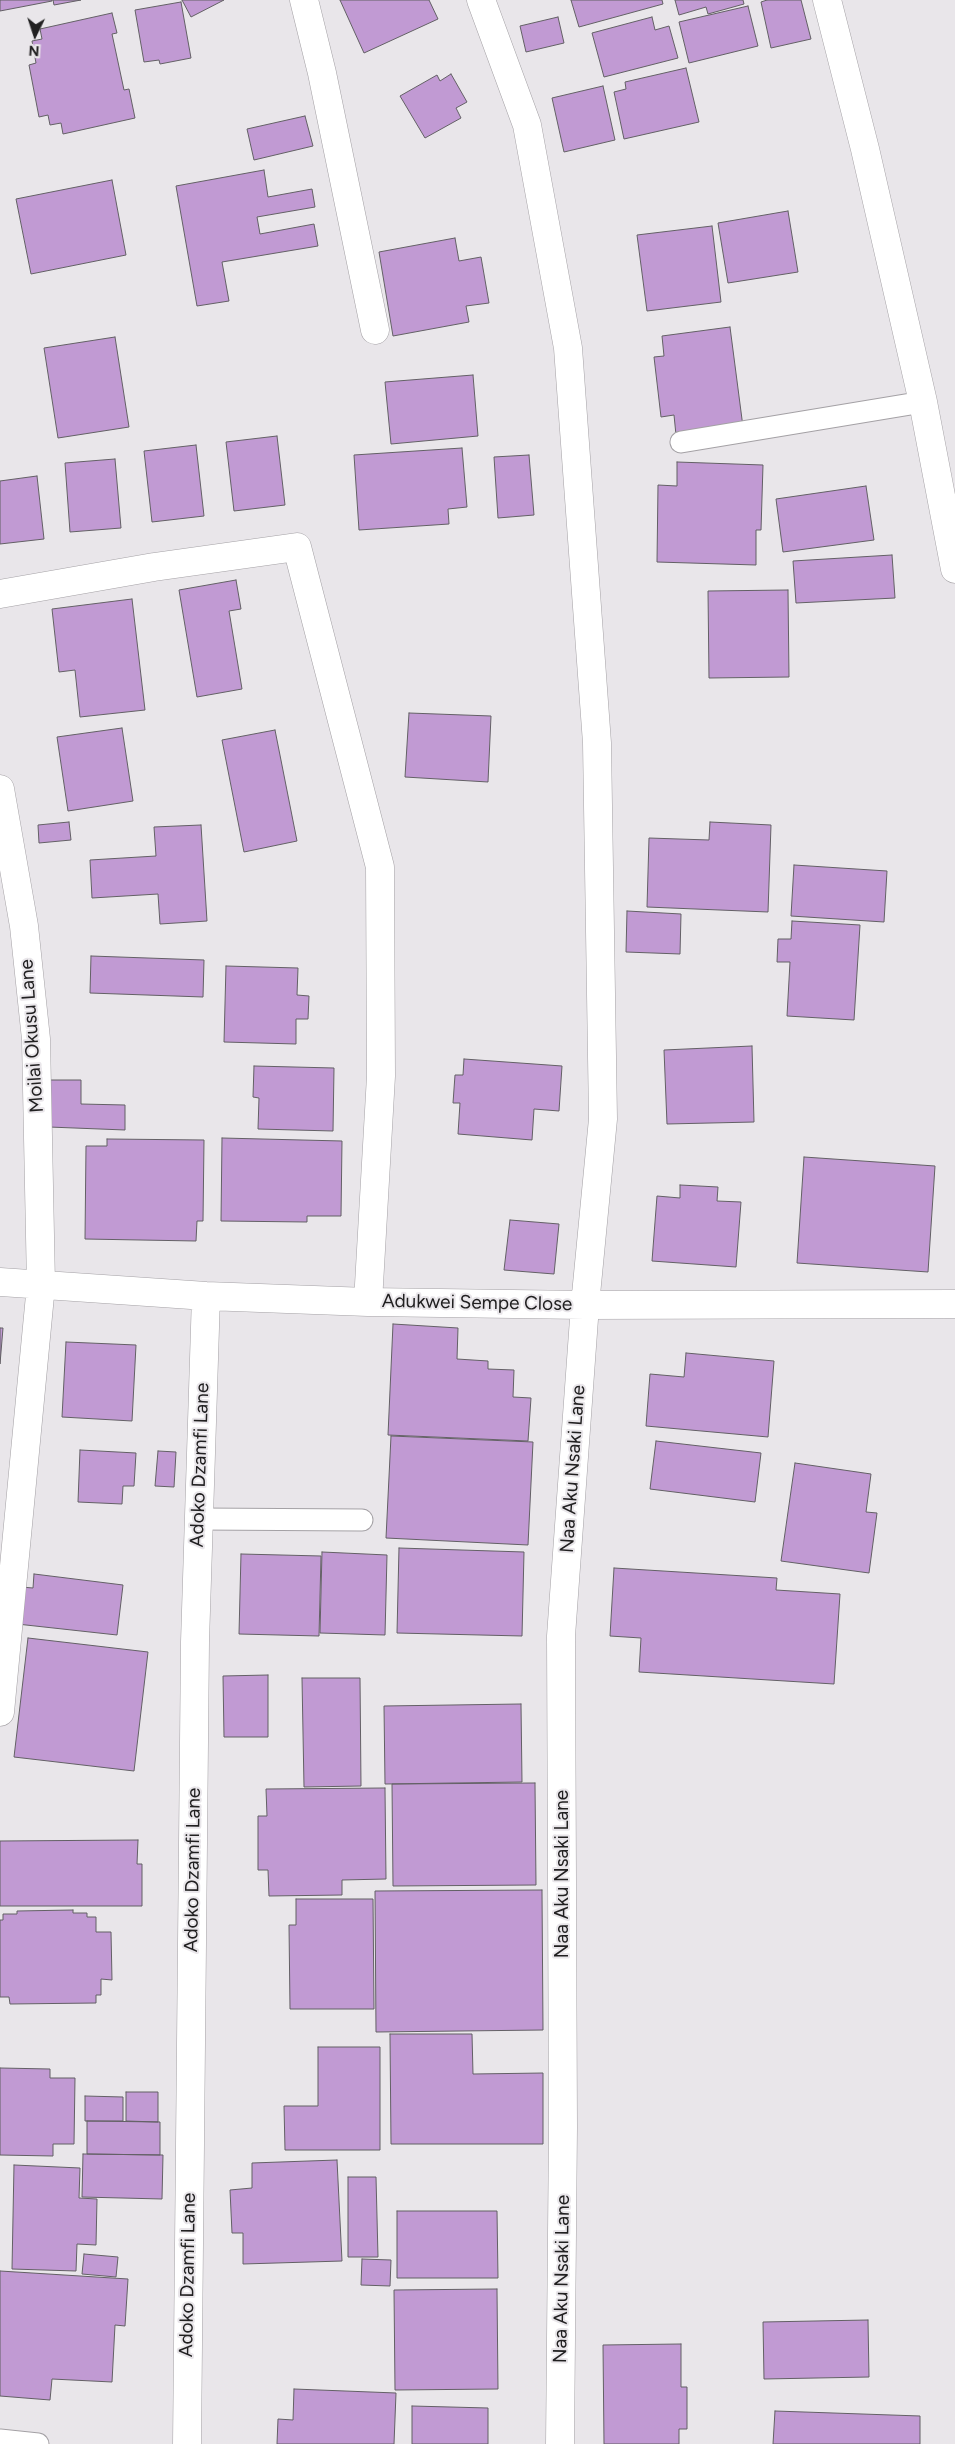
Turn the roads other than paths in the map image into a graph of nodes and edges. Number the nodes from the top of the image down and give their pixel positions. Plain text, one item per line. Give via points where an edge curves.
1 (304, 0) edge
2 (481, 0) edge
3 (827, 0) edge
4 (375, 330) dead end
5 (923, 402) junction
6 (681, 442) dead end
7 (955, 570) edge
8 (0, 594) edge
9 (0, 789) edge
10 (0, 1282) edge
11 (41, 1285) junction
12 (206, 1296) junction
13 (368, 1302) junction
14 (955, 1304) edge
15 (585, 1305) junction
16 (199, 1519) junction
17 (362, 1520) dead end
18 (0, 1712) edge
19 (0, 2440) edge
20 (38, 2444) edge
21 (187, 2444) edge
22 (560, 2444) edge

1 - 4 street
2 - 15 street, Naa Aku Nsaki Lane via 527,125 568,348 597,742 603,1119
3 - 5 street
5 - 6 lane
5 - 7 street
8 - 13 street via 154,567 297,547 380,867 381,1076
9 - 11 street, Moilai Okusu Lane via 24,926 36,1040
10 - 11 street, Adukwei Sempe Close
11 - 12 street, Adukwei Sempe Close
11 - 18 street, Moilai Okusu Lane
12 - 13 street, Adukwei Sempe Close
12 - 16 street, Adoko Dzamfi Lane
13 - 15 street, Adukwei Sempe Close
14 - 15 street, Adukwei Sempe Close
15 - 22 street, Naa Aku Nsaki Lane via 560,1636 564,2127
16 - 17 lane
16 - 21 street, Adoko Dzamfi Lane
19 - 20 lane

